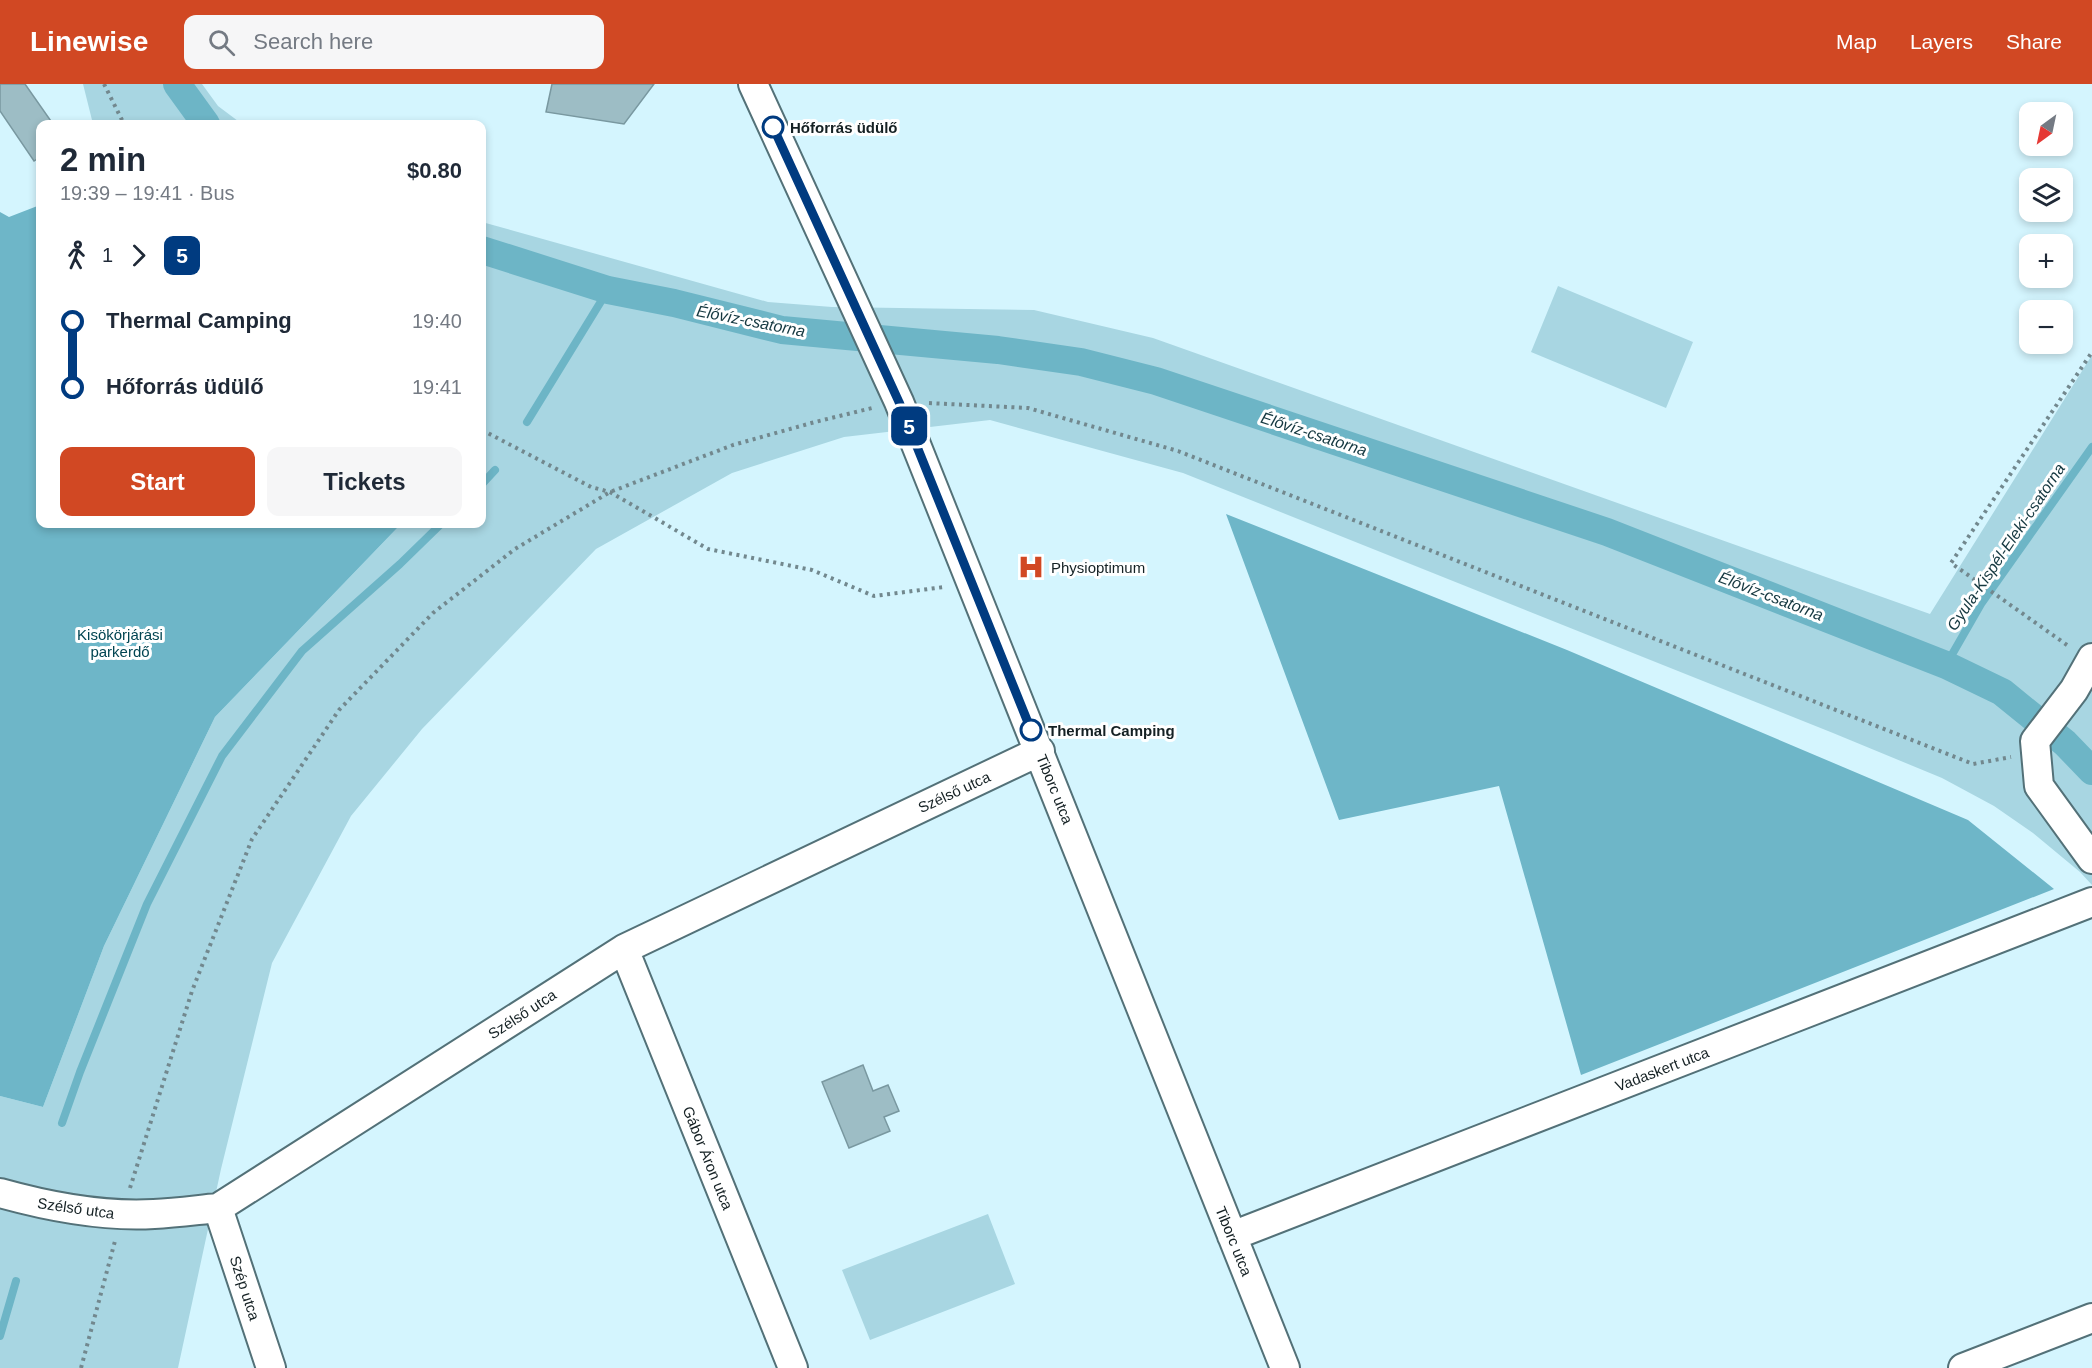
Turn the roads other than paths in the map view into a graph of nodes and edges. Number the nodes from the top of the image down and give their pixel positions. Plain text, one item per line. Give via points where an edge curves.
1 (753, 84) edge
2 (2091, 660) edge
3 (2074, 703) edge
4 (1040, 751) junction
5 (2092, 859) edge
6 (2092, 902) edge
7 (624, 948) junction
8 (0, 1193) edge
9 (218, 1208) junction
10 (1232, 1236) junction
11 (2092, 1318) edge
12 (271, 1368) edge
13 (793, 1368) edge
14 (1286, 1368) edge
15 (1963, 1368) edge

1 - 4 street, Tiborc utca via 894,390
2 - 3 street
3 - 5 street via 2035,746 2039,786
4 - 7 street, Szélső utca
4 - 10 street, Tiborc utca
6 - 10 street, Vadaskert utca
7 - 9 street, Szélső utca
7 - 13 street, Gábor Áron utca
8 - 9 street, Szélső utca via 50,1206 122,1214
9 - 12 street, Szép utca
10 - 14 street, Tiborc utca
11 - 15 street

